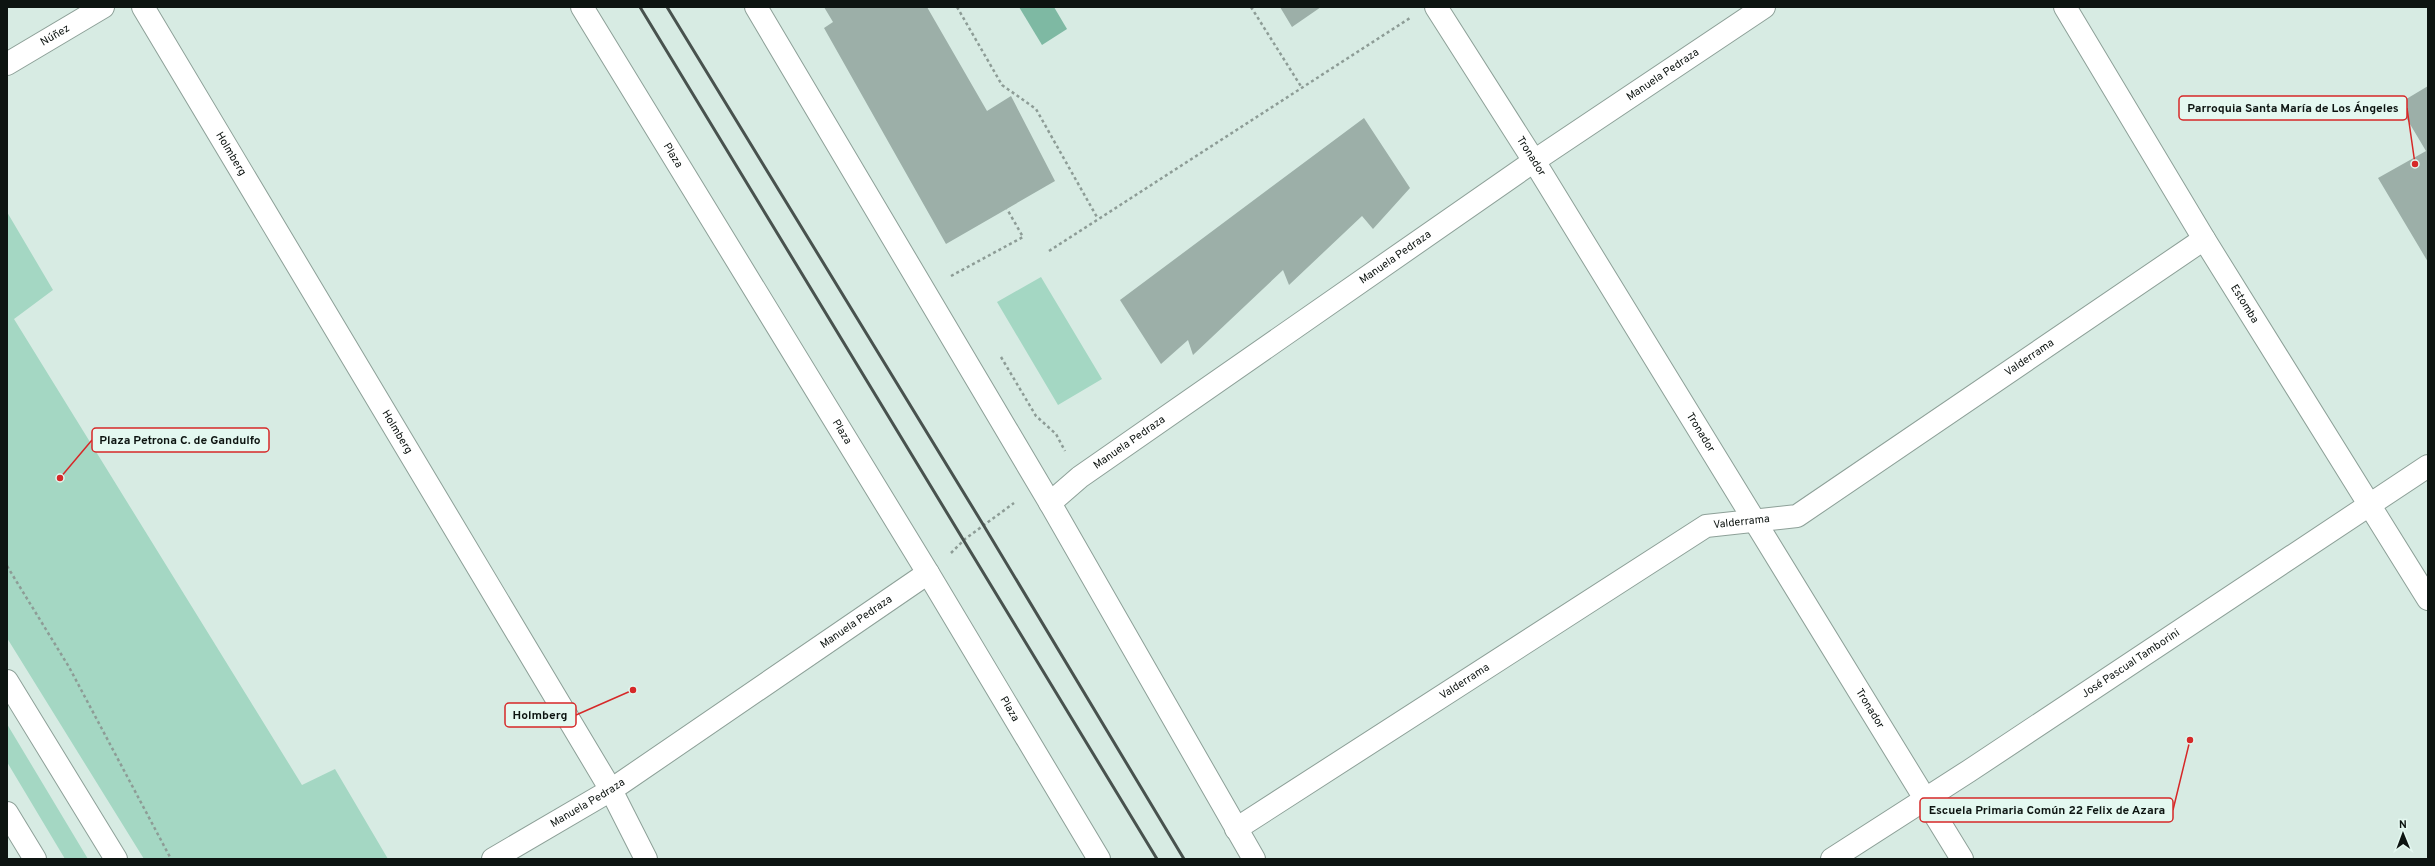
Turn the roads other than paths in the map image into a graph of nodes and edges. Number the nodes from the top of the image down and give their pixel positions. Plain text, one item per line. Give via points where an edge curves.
1 (104, 7) edge
2 (143, 7) edge
3 (582, 7) edge
4 (756, 7) edge
5 (1436, 7) edge
6 (1764, 7) edge
7 (2065, 7) edge
8 (7, 64) edge
9 (1534, 161) junction
10 (2204, 239) junction
11 (2428, 466) edge
12 (1050, 503) junction
13 (2370, 503) junction
14 (1754, 522) junction
15 (928, 573) junction
16 (2428, 599) edge
17 (7, 680) edge
18 (611, 790) junction
19 (1926, 799) junction
20 (7, 813) edge
21 (1236, 829) junction
22 (35, 859) edge
23 (116, 859) edge
24 (493, 859) edge
25 (646, 859) edge
26 (1099, 859) edge
27 (1254, 859) edge
28 (1832, 859) edge
29 (1962, 859) edge

1 - 8 street, Núñez
2 - 18 street, Holmberg
3 - 15 street, Plaza
4 - 12 street
5 - 9 street, Tronador
6 - 9 street, Manuela Pedraza
7 - 10 street, Estomba
9 - 12 street, Manuela Pedraza via 1080,477
9 - 14 street, Tronador
10 - 13 street, Estomba
10 - 14 street, Valderrama via 1797,516
11 - 13 street, José Pascual Tamborini
12 - 21 street
13 - 16 street, Estomba
13 - 19 street, José Pascual Tamborini
14 - 19 street, Tronador
14 - 21 street, Valderrama via 1706,526
15 - 18 street, Manuela Pedraza
15 - 26 street, Plaza
17 - 23 street
18 - 24 street, Manuela Pedraza
18 - 25 street, Holmberg
19 - 28 street, José Pascual Tamborini
19 - 29 street, Tronador
20 - 22 street
21 - 27 street

